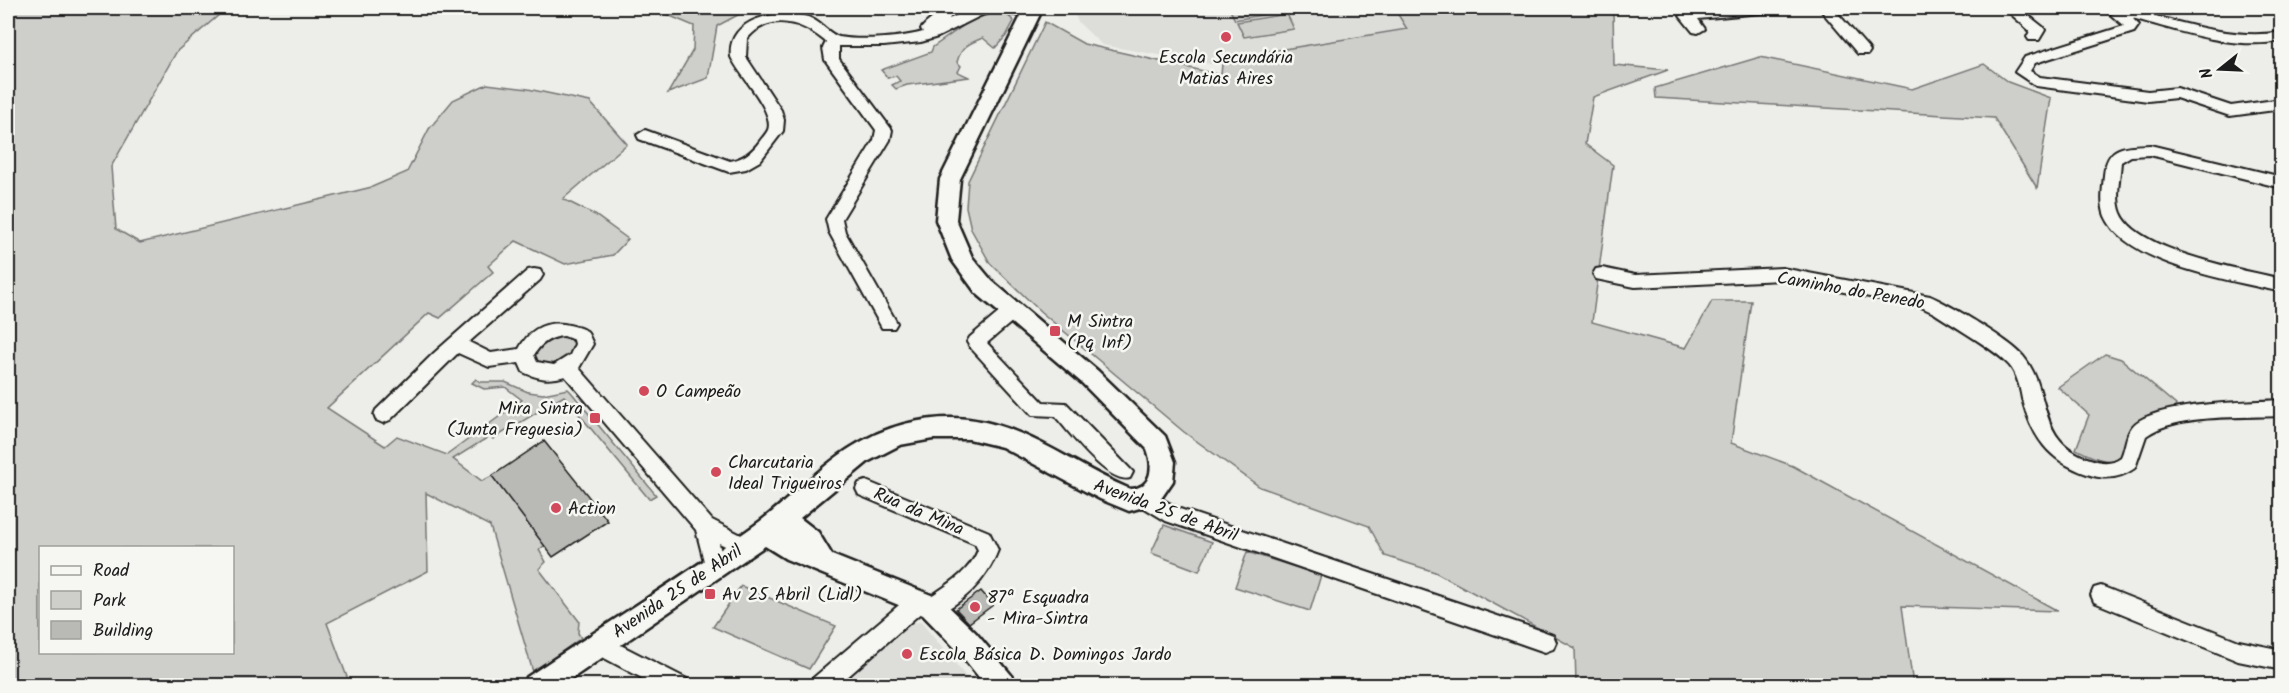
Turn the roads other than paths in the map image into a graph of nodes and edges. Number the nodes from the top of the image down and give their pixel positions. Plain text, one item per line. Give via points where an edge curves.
1 (949, 8) edge
2 (988, 8) edge
3 (1001, 8) edge
4 (1771, 8) edge
5 (1826, 8) edge
6 (2011, 8) edge
7 (1033, 9) edge
8 (2113, 11) edge
9 (1684, 12) edge
10 (778, 13) edge
11 (1698, 29) dead end
12 (2282, 36) edge
13 (2034, 37) dead end
14 (834, 41) junction
15 (895, 41) junction
16 (1863, 51) dead end
17 (2282, 104) edge
18 (645, 135) dead end
19 (2282, 183) edge
20 (1602, 274) dead end
21 (534, 275) dead end
22 (2282, 286) edge
23 (1014, 310) junction
24 (888, 323) dead end
25 (456, 344) junction
26 (525, 355) junction
27 (568, 367) junction
28 (2282, 408) edge
29 (383, 415) dead end
30 (1123, 471) dead end
31 (866, 489) dead end
32 (1145, 498) junction
33 (806, 501) junction
34 (705, 526) junction
35 (764, 532) junction
36 (815, 550) junction
37 (714, 567) junction
38 (2101, 595) dead end
39 (925, 604) junction
40 (1545, 642) dead end
41 (599, 644) junction
42 (2282, 660) edge
43 (537, 686) edge
44 (679, 686) edge
45 (820, 686) edge
46 (1003, 686) edge

1 - 15 street via 928,29
2 - 15 street via 970,12 933,34
3 - 7 street
4 - 9 street
5 - 16 street
6 - 13 street via 2038,30
7 - 23 street via 960,155 946,201 946,219 963,260 984,287
8 - 12 street via 2266,41
8 - 17 street via 2132,25 2129,29 2030,60 2022,72 2036,81 2148,96 2177,93 2230,111
9 - 11 street
10 - 14 street via 818,27
10 - 18 street via 754,25 742,35 737,47 740,60 776,115 777,128 758,156 729,167
14 - 15 street
14 - 24 street via 832,60 884,130 882,140 834,219 837,232
19 - 22 street via 2160,152 2137,150 2121,154 2113,162 2112,210 2126,234 2151,250
20 - 28 street, Caminho do Penedo via 1635,281 1782,274 1924,301 1940,308 2022,367 2037,423 2060,451 2087,466 2111,470 2125,465 2134,455 2137,435 2143,428 2181,416
21 - 25 street
23 - 30 street via 976,342 1039,410 1059,408 1105,458
23 - 32 street via 1157,443 1166,469 1155,490
25 - 26 street via 489,360
25 - 29 street
26 - 27 street via 529,367 542,373
26 - 27 street via 544,333 566,329 581,336 584,344 577,360
27 - 34 street
31 - 39 street, Rua da Mina via 982,538 988,550 978,574
32 - 33 street, Avenida 25 de Abril via 1129,500 1117,496 991,433 936,428 876,445 837,469
32 - 40 street, Avenida 25 de Abril via 1173,514
33 - 35 street, Avenida 25 de Abril
33 - 36 street
34 - 35 street
34 - 37 street
35 - 36 street via 795,551
35 - 37 street, Avenida 25 de Abril
36 - 39 street
37 - 41 street, Avenida 25 de Abril
38 - 42 street via 2238,651
39 - 45 street, Rua da Mina
39 - 46 street via 967,642
41 - 43 street, Avenida 25 de Abril
41 - 44 street

